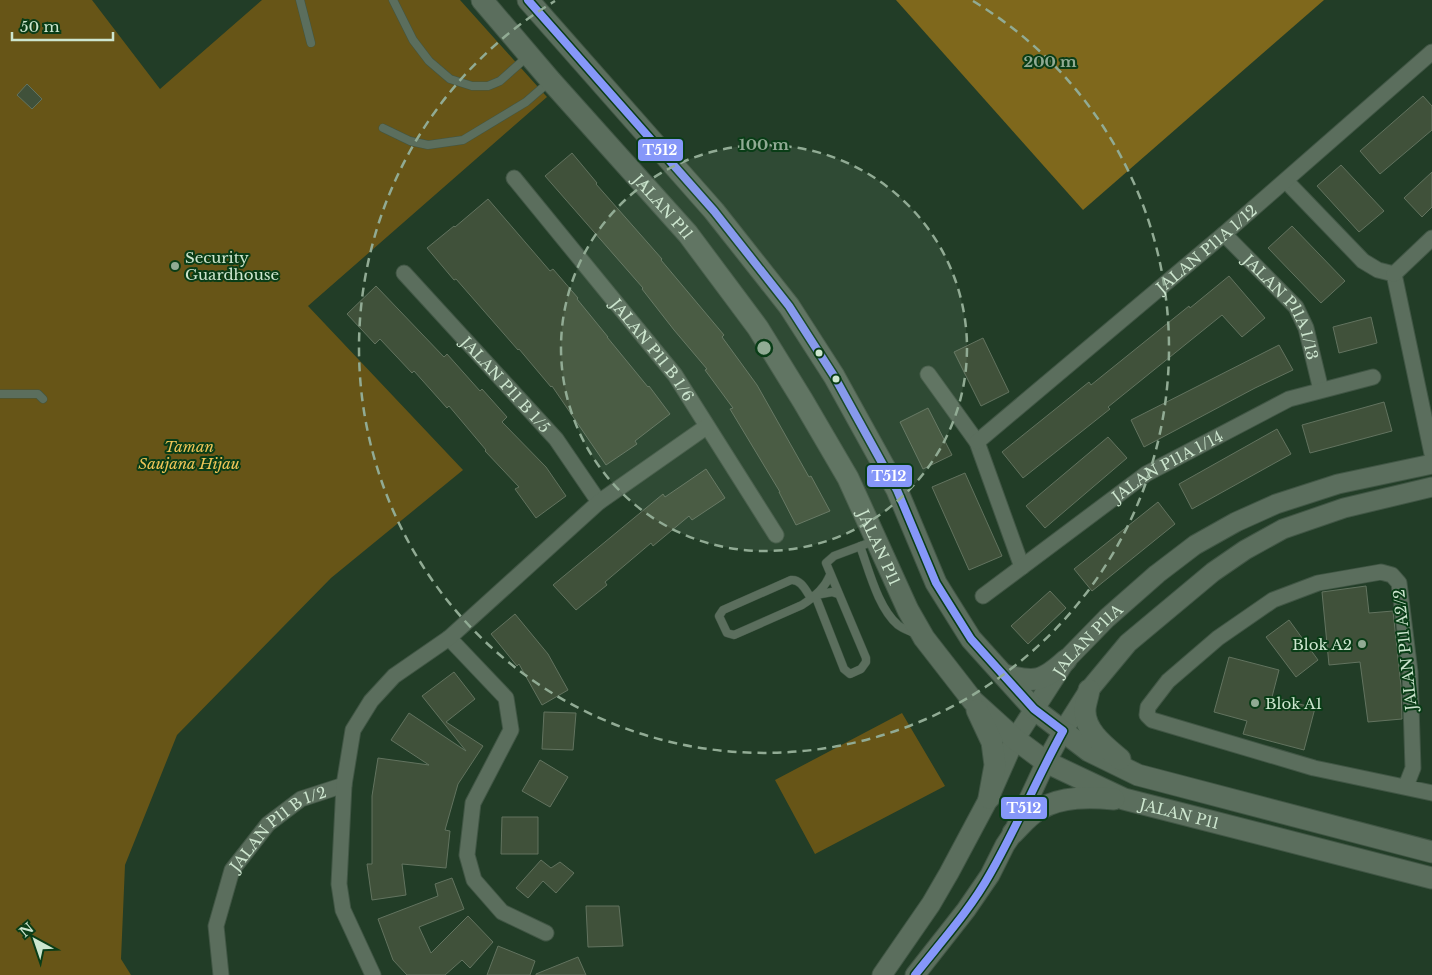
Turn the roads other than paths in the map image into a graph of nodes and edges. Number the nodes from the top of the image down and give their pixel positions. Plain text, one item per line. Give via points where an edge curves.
1 (300, 0) edge
2 (393, 0) edge
3 (482, 0) edge
4 (528, 0) edge
5 (312, 43) dead end
6 (1432, 52) edge
7 (529, 55) junction
8 (551, 81) junction
9 (383, 128) dead end
10 (514, 178) dead end
11 (1286, 181) junction
12 (1224, 234) junction
13 (1432, 238) edge
14 (404, 273) dead end
15 (1394, 274) junction
16 (928, 374) dead end
17 (1373, 377) dead end
18 (1321, 390) junction
19 (0, 394) edge
20 (43, 399) dead end
21 (706, 427) junction
22 (977, 442) junction
23 (1432, 454) edge
24 (1432, 464) edge
25 (1432, 487) edge
26 (599, 502) junction
27 (776, 535) dead end
28 (869, 543) junction
29 (1022, 568) junction
30 (830, 575) junction
31 (838, 594) junction
32 (983, 596) dead end
33 (813, 597) junction
34 (449, 638) junction
35 (1066, 660) junction
36 (1004, 675) junction
37 (1089, 690) junction
38 (973, 701) junction
39 (1034, 709) junction
40 (1063, 731) junction
41 (1015, 739) junction
42 (1046, 762) junction
43 (1138, 775) junction
44 (344, 785) junction
45 (1406, 786) junction
46 (1432, 793) edge
47 (989, 798) junction
48 (1124, 799) junction
49 (1013, 833) junction
50 (1432, 852) edge
51 (1432, 878) edge
52 (546, 933) dead end
53 (221, 975) edge
54 (374, 975) edge
55 (882, 975) edge
56 (915, 975) edge

1 - 5 lane
2 - 7 lane via 413,40 429,61 450,79 472,86 488,86 500,81
3 - 7 main road, JALAN P11
4 - 36 main road, JALAN P11 via 714,211 789,306 834,376 897,490 936,583 971,639
6 - 11 street, JALAN P11A 1/12
7 - 8 main road, JALAN P11
8 - 9 lane via 526,102 463,140 428,145 410,141
8 - 28 main road, JALAN P11 via 688,234 758,328 848,478
10 - 21 street, JALAN P11 B 1/6 via 675,374
11 - 12 street, JALAN P11A 1/12
11 - 15 street via 1364,261 1378,270
12 - 18 street, JALAN P11A 1/13 via 1296,307 1306,328
12 - 22 street, JALAN P11A 1/12
13 - 15 street
14 - 26 street, JALAN P11 B 1/5 via 556,439
15 - 23 street
16 - 22 street
17 - 18 street, JALAN P11A 1/14
18 - 29 street, JALAN P11A 1/14 via 1289,399 1146,474
19 - 20 lane via 38,394
21 - 26 street
21 - 27 street, JALAN P11 B 1/6
22 - 29 street
24 - 35 street, JALAN P11A via 1338,484 1276,504 1236,522 1157,574
25 - 37 street, JALAN P11A via 1344,508 1283,529 1245,550 1213,572 1128,643
26 - 34 street
28 - 30 lane via 828,560
28 - 38 main road, JALAN P11 via 924,638
29 - 32 street, JALAN P11A 1/14
30 - 31 lane
30 - 33 lane via 824,587
31 - 33 lane via 832,592
31 - 33 lane via 866,662 861,669 850,674 844,669
33 - 33 lane via 734,635 727,633 719,616 723,610 791,580 799,581
34 - 44 street via 394,676 371,701 353,730
34 - 52 street via 506,698 511,730 473,803 467,855 474,880 502,912
35 - 36 main road via 1040,680 1026,681
35 - 39 street, JALAN P11A
36 - 39 main road, JALAN P11
37 - 40 street, JALAN P11A
37 - 43 main road via 1085,712 1089,727 1103,745
38 - 41 main road, JALAN P11
38 - 47 main road via 992,742 995,765
39 - 40 main road, JALAN P11
39 - 41 street, JALAN P11A
40 - 42 street, JALAN P11A
40 - 43 main road, JALAN P11 via 1089,751
41 - 42 main road, JALAN P11
41 - 47 street, JALAN P11A
42 - 48 main road, JALAN P11
42 - 49 street, JALAN P11A
43 - 50 main road, JALAN P11
44 - 53 street, JALAN P11 B 1/2 via 301,799 268,824 232,870 216,926
44 - 54 street via 339,884 343,910
45 - 45 street, JALAN P11 A2/2 via 1413,768 1410,672 1399,583 1392,575 1381,572 1318,583 1273,600 1218,638 1168,681 1148,707 1147,715 1152,720 1314,768
45 - 46 street
47 - 55 street, JALAN P11A via 931,904
48 - 49 main road via 1065,800 1040,809
48 - 51 main road, JALAN P11
49 - 56 street, JALAN P11A via 966,910

